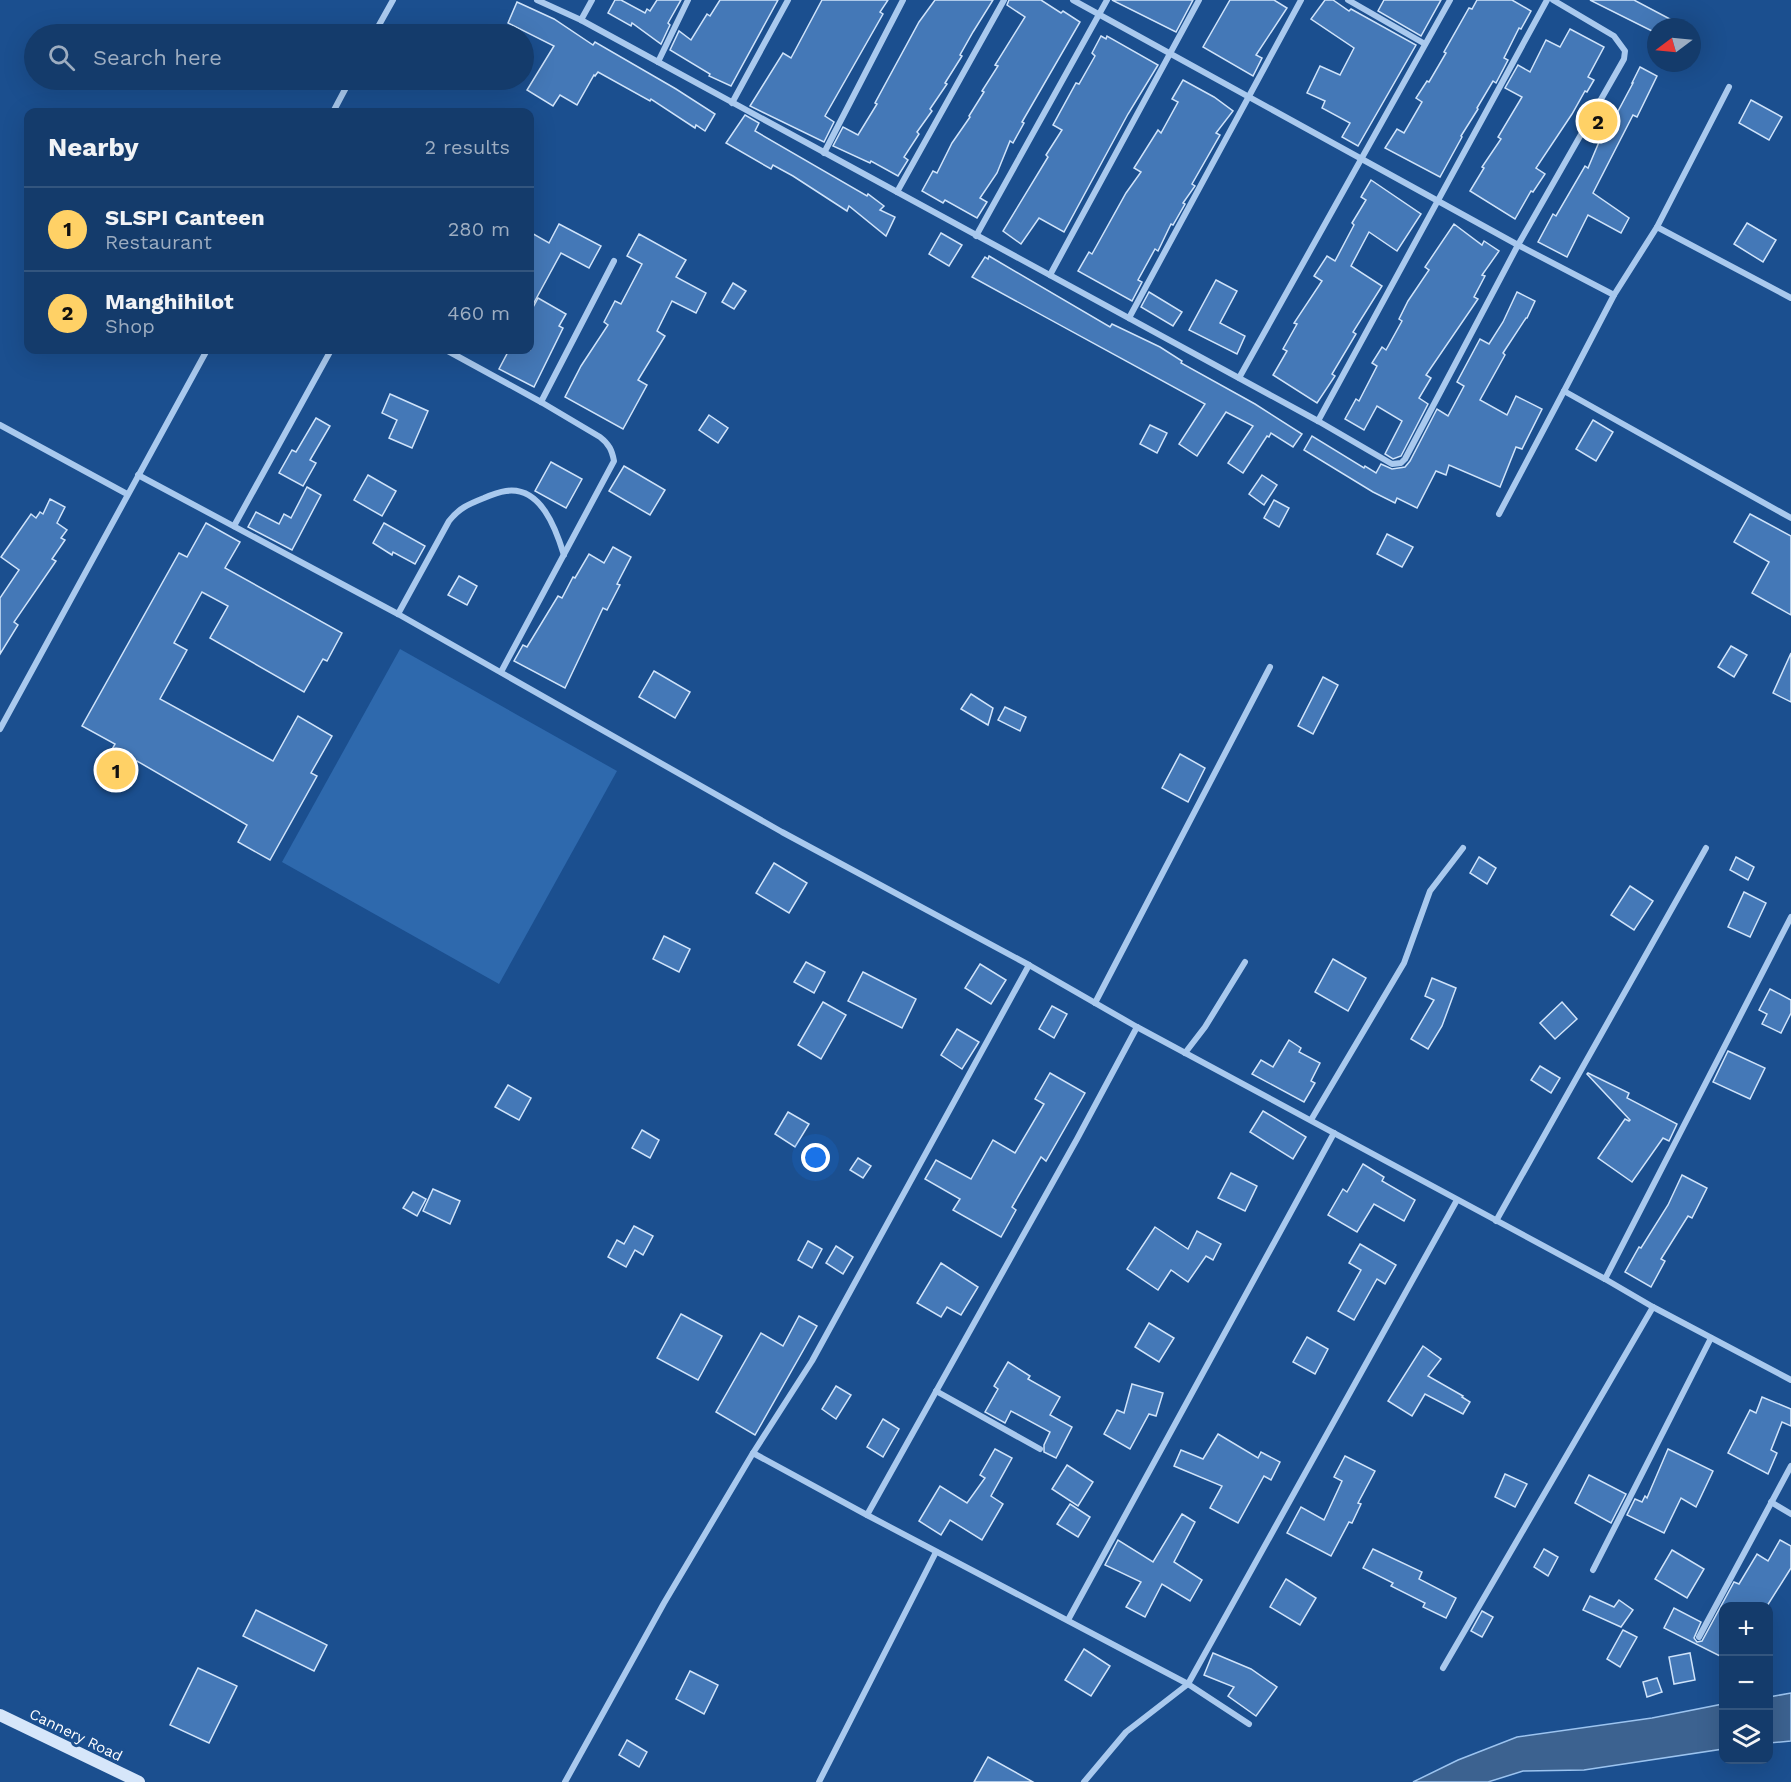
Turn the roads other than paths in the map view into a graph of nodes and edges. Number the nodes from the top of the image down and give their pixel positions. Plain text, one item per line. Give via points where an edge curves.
1 (393, 0) edge
2 (537, 0) edge
3 (592, 0) edge
4 (688, 0) edge
5 (788, 0) edge
6 (903, 0) edge
7 (1004, 0) edge
8 (1073, 0) edge
9 (1107, 0) edge
10 (1199, 0) edge
11 (1301, 0) edge
12 (1348, 0) edge
13 (1450, 0) edge
14 (1547, 0) edge
15 (1553, 0) edge
16 (1099, 15) junction
17 (581, 20) junction
18 (380, 24) edge
19 (1425, 44) junction
20 (1170, 53) junction
21 (658, 62) junction
22 (1729, 87) dead end
23 (345, 90) edge
24 (1249, 97) junction
25 (732, 103) junction
26 (335, 108) edge
27 (824, 153) junction
28 (1361, 159) junction
29 (897, 192) junction
30 (1438, 201) junction
31 (1657, 227) junction
32 (976, 236) junction
33 (1518, 245) junction
34 (614, 261) dead end
35 (1050, 275) junction
36 (1614, 295) junction
37 (1791, 298) edge
38 (1129, 318) junction
39 (205, 354) edge
40 (328, 354) edge
41 (455, 354) edge
42 (1239, 378) junction
43 (1564, 391) junction
44 (541, 402) junction
45 (1318, 421) junction
46 (0, 425) edge
47 (138, 475) junction
48 (127, 494) junction
49 (1499, 514) dead end
50 (1791, 518) edge
51 (234, 526) junction
52 (564, 555) junction
53 (398, 614) junction
54 (1270, 667) dead end
55 (501, 672) junction
56 (0, 729) edge
57 (1463, 848) dead end
58 (1706, 848) dead end
59 (1791, 917) edge
60 (1245, 962) dead end
61 (1029, 964) junction
62 (1095, 1003) junction
63 (1137, 1027) junction
64 (1185, 1053) junction
65 (1311, 1120) junction
66 (1334, 1133) junction
67 (1457, 1200) junction
68 (1496, 1221) junction
69 (1605, 1279) junction
70 (1653, 1307) junction
71 (1711, 1338) junction
72 (1791, 1380) edge
73 (936, 1390) junction
74 (1040, 1449) dead end
75 (753, 1453) junction
76 (1791, 1466) edge
77 (1771, 1502) junction
78 (1791, 1514) edge
79 (867, 1515) junction
80 (936, 1552) junction
81 (1593, 1570) dead end
82 (1068, 1620) junction
83 (1698, 1637) dead end
84 (1443, 1668) dead end
85 (1188, 1684) junction
86 (0, 1715) edge
87 (1249, 1724) dead end
88 (139, 1782) edge
89 (565, 1782) edge
90 (819, 1782) edge
91 (1084, 1782) edge

1 - 18 street
2 - 17 street
3 - 17 street
4 - 21 street
5 - 25 street
6 - 27 street
7 - 29 street
8 - 16 street
9 - 16 street
10 - 20 street
11 - 24 street
12 - 19 street
13 - 19 street
14 - 30 street
15 - 33 street via 1614,36 1624,51 1624,59
16 - 20 street
16 - 32 street
17 - 21 street
19 - 28 street
20 - 24 street
20 - 35 street
21 - 25 street
22 - 31 street
23 - 26 street
24 - 28 street
24 - 38 street
25 - 27 street
27 - 29 street
28 - 30 street
28 - 42 street
29 - 32 street
30 - 33 street
30 - 45 street
31 - 36 street
31 - 37 street
32 - 35 street
33 - 36 street
33 - 45 street via 1401,463 1392,464
34 - 44 street
35 - 38 street
36 - 43 street
38 - 42 street
39 - 47 street
40 - 51 street
41 - 44 street
42 - 45 street
43 - 49 street
43 - 50 street
44 - 52 street via 608,443 614,460
46 - 48 street
47 - 48 street
47 - 51 street
48 - 56 street
51 - 53 street
52 - 53 street via 553,522 538,504 509,490 487,496 457,511 449,520
52 - 55 street
53 - 55 street
54 - 62 street
55 - 61 street via 782,832
57 - 65 street via 1430,891 1404,963
58 - 68 street
59 - 69 street
60 - 64 street via 1219,1007
61 - 62 street
61 - 75 street via 812,1361
62 - 63 street
63 - 64 street
63 - 73 street
64 - 65 street
65 - 66 street
66 - 67 street
66 - 82 street
67 - 68 street
67 - 85 street
68 - 69 street
69 - 70 street
70 - 71 street
70 - 84 street
71 - 72 street
71 - 81 street
73 - 74 street
73 - 79 street
75 - 79 street
75 - 89 street
76 - 77 street
77 - 78 street
77 - 83 street
79 - 80 street
80 - 82 street
80 - 90 street
82 - 85 street
85 - 87 street
85 - 91 street via 1126,1732
86 - 88 main road, Cannery Road

